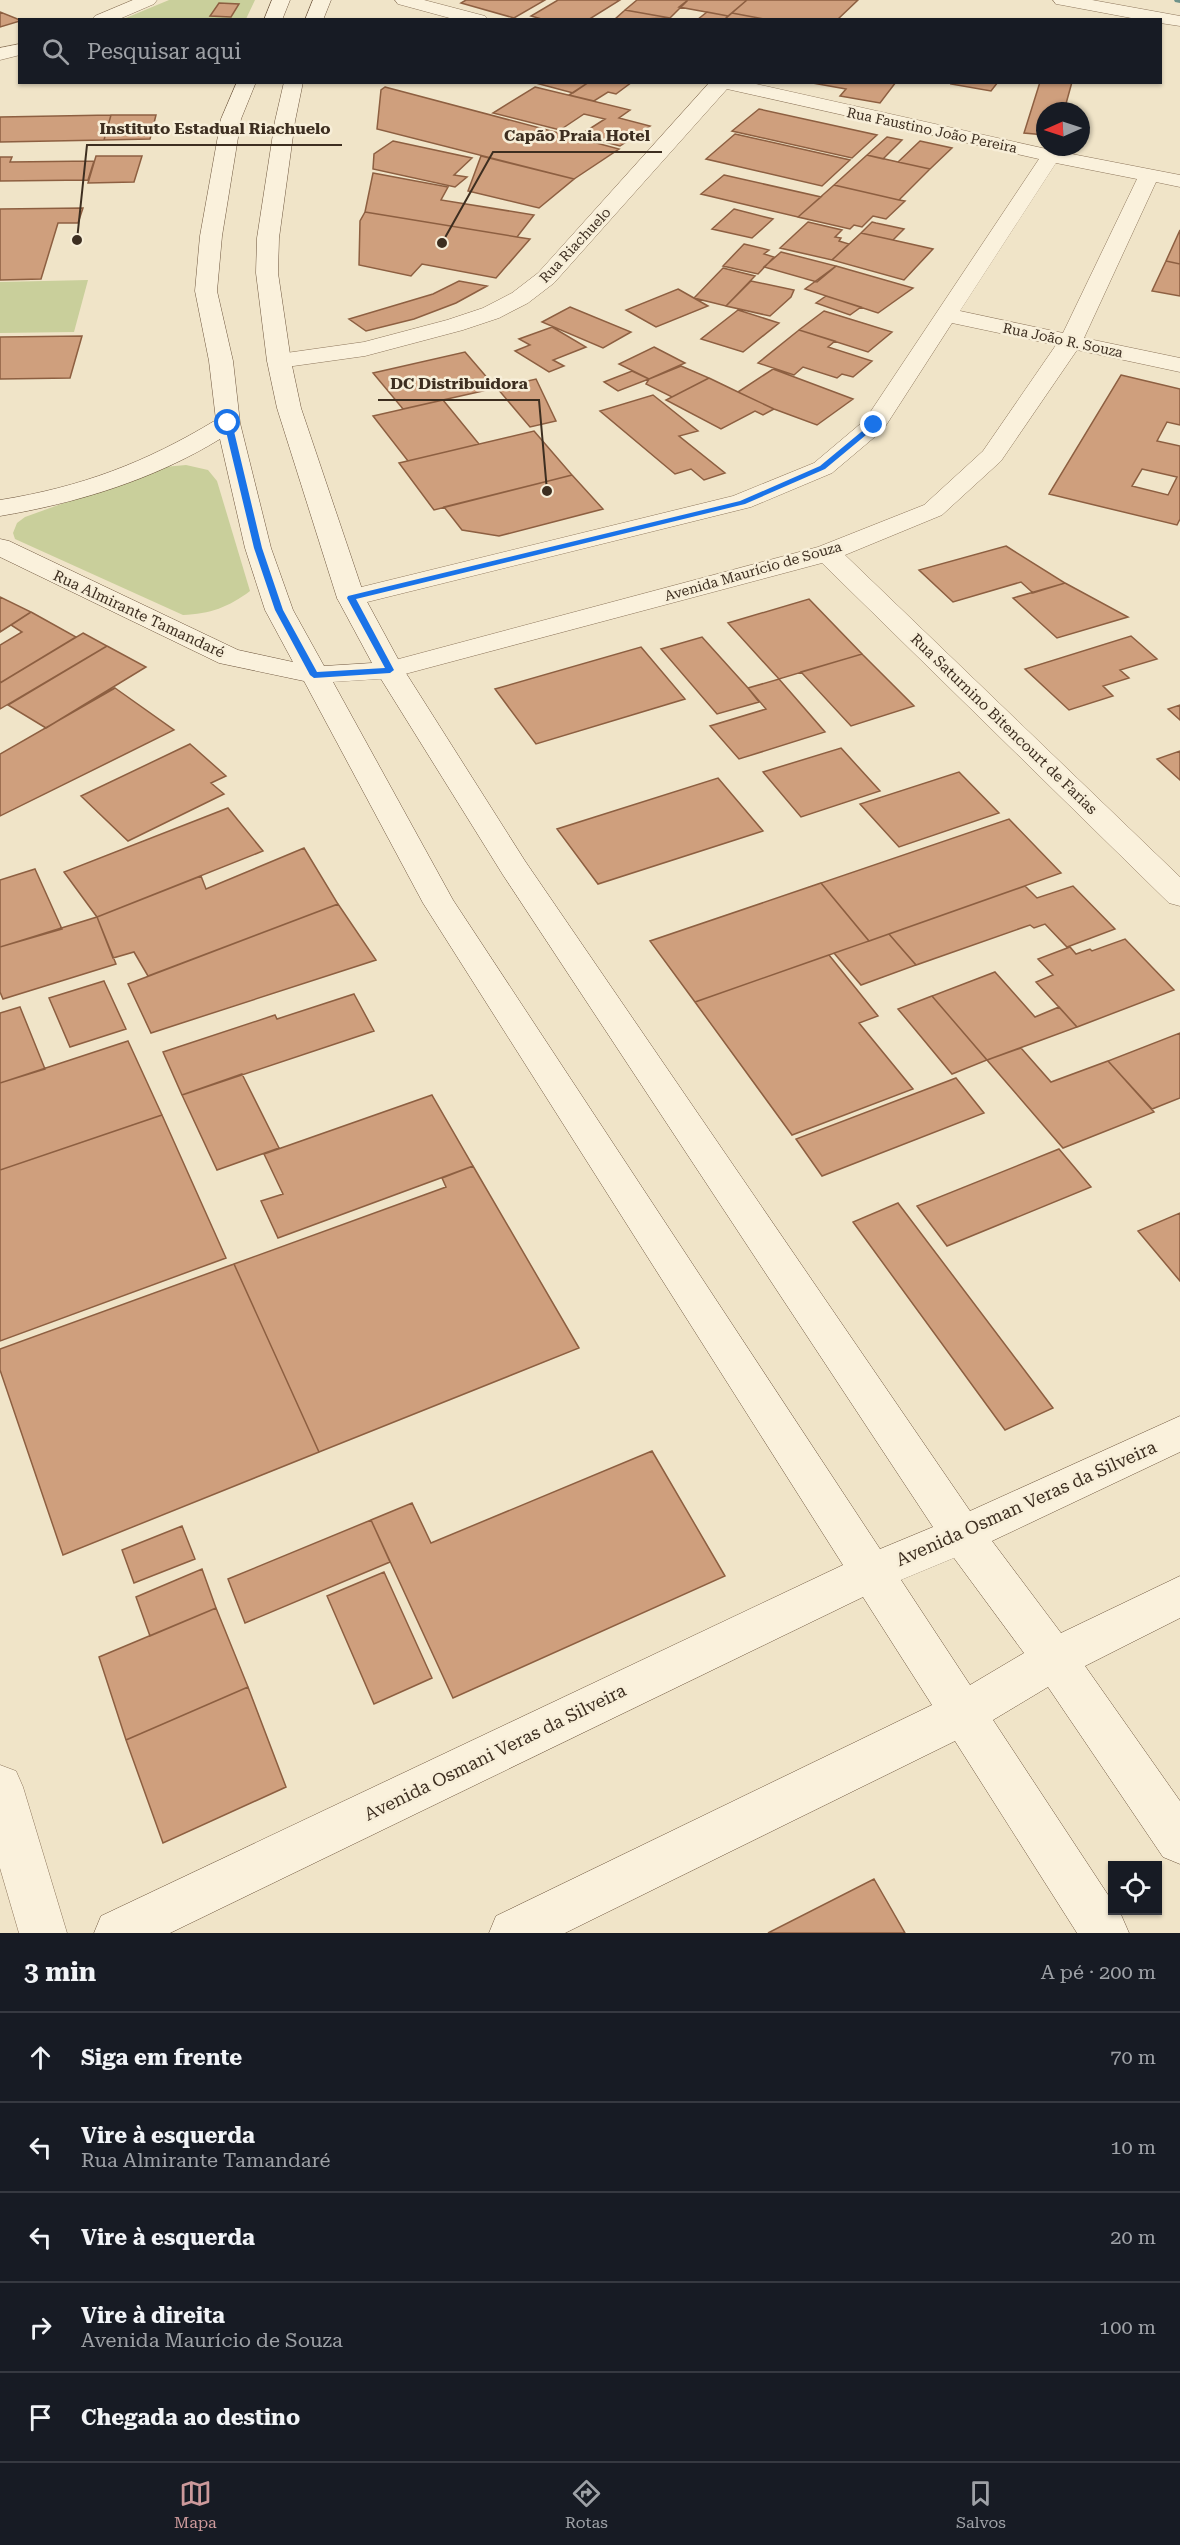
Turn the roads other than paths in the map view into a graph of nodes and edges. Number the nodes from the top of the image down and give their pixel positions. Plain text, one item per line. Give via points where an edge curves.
1 (148, 0) edge
2 (281, 0) edge
3 (322, 0) edge
4 (404, 0) edge
5 (1062, 0) edge
6 (105, 18) edge
7 (274, 18) edge
8 (316, 18) edge
9 (472, 18) edge
10 (1180, 21) edge
11 (18, 50) edge
12 (0, 54) edge
13 (246, 84) edge
14 (294, 84) edge
15 (720, 84) edge
16 (726, 84) edge
17 (1036, 153) edge
18 (1051, 156) joint
19 (1149, 175) junction
20 (1180, 181) edge
21 (946, 315) junction
22 (1071, 341) junction
23 (279, 361) junction
24 (1180, 364) edge
25 (228, 423) junction
26 (0, 508) edge
27 (0, 547) edge
28 (827, 553) junction
29 (351, 598) junction
30 (390, 670) junction
31 (314, 675) junction
32 (1180, 895) edge
33 (1180, 1433) edge
34 (962, 1535) junction
35 (872, 1572) junction
36 (1180, 1596) edge
37 (1054, 1659) junction
38 (962, 1714) junction
39 (0, 1787) edge
40 (1180, 1841) edge
41 (43, 1933) edge
42 (118, 1933) edge
43 (513, 1933) edge
44 (1105, 1933) edge

1 - 6 street
2 - 7 street
3 - 8 street
4 - 9 street
5 - 10 street
11 - 12 street
13 - 25 street via 231,119 210,236 206,291 221,361
14 - 23 street via 268,238 267,273
15 - 23 street, Rua Riachuelo via 546,278 520,298 491,313 365,349
16 - 17 street, Rua Faustino João Pereira
18 - 19 street, Rua Faustino João Pereira
18 - 21 street
19 - 20 street, Rua Faustino João Pereira
19 - 22 street, Avenida Maurício de Souza
21 - 22 street, Rua João R. Souza
21 - 29 street via 874,425 823,468 742,502
22 - 24 street, Rua João R. Souza
22 - 28 street, Avenida Maurício de Souza via 992,456 933,510
23 - 29 street via 292,418
25 - 26 street via 157,462 108,481
25 - 31 street via 258,548 279,610
27 - 31 street, Rua Almirante Tamandaré via 229,657
28 - 30 street, Avenida Maurício de Souza
28 - 32 street, Rua Saturnino Bitencourt de Farias
29 - 30 street
30 - 31 street, Rua Almirante Tamandaré
30 - 34 street via 514,868
31 - 35 street via 439,903
33 - 34 street, Avenida Osman Veras da Silveira
34 - 35 street, Avenida Osman Veras da Silveira
34 - 37 street
35 - 38 street
35 - 42 street, Avenida Osmani Veras da Silveira
36 - 37 street
37 - 38 street
37 - 40 street
38 - 43 street
38 - 44 street
39 - 41 street

